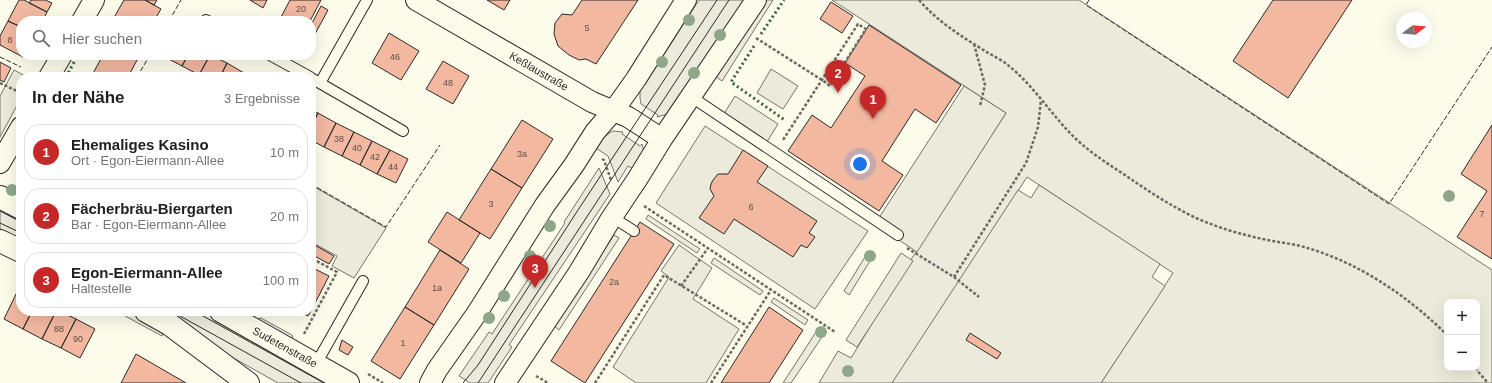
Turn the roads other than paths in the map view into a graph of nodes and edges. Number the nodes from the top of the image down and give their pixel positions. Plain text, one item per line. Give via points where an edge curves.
1 (94, 0) edge
2 (367, 0) edge
3 (416, 0) edge
4 (686, 0) edge
5 (756, 0) edge
6 (85, 16) edge
7 (59, 60) edge
8 (279, 60) edge
9 (52, 72) edge
10 (300, 72) edge
11 (316, 75) edge
12 (316, 81) edge
13 (690, 96) junction
14 (614, 110) junction
15 (403, 131) dead end
16 (16, 136) edge
17 (662, 139) junction
18 (0, 163) edge
19 (0, 197) edge
20 (16, 205) edge
21 (612, 217) junction
22 (634, 231) dead end
23 (898, 235) road end
24 (0, 240) edge
25 (16, 248) edge
26 (363, 281) dead end
27 (155, 316) edge
28 (230, 316) edge
29 (316, 364) junction
30 (248, 383) edge
31 (348, 383) edge
32 (430, 383) edge
33 (505, 383) edge

1 - 6 street
2 - 11 lane
3 - 14 street, Keßlaustraße via 592,102
4 - 14 street
5 - 13 street
7 - 9 street
8 - 10 lane
12 - 15 lane
13 - 17 street
13 - 23 lane
14 - 17 street, Keßlaustraße
14 - 32 street via 545,204
16 - 18 street
17 - 21 street via 620,190
19 - 20 main road
21 - 22 lane
21 - 33 street via 579,272
24 - 25 main road
26 - 29 lane
27 - 30 main road
28 - 29 main road, Sudetenstraße
29 - 31 main road, Sudetenstraße

